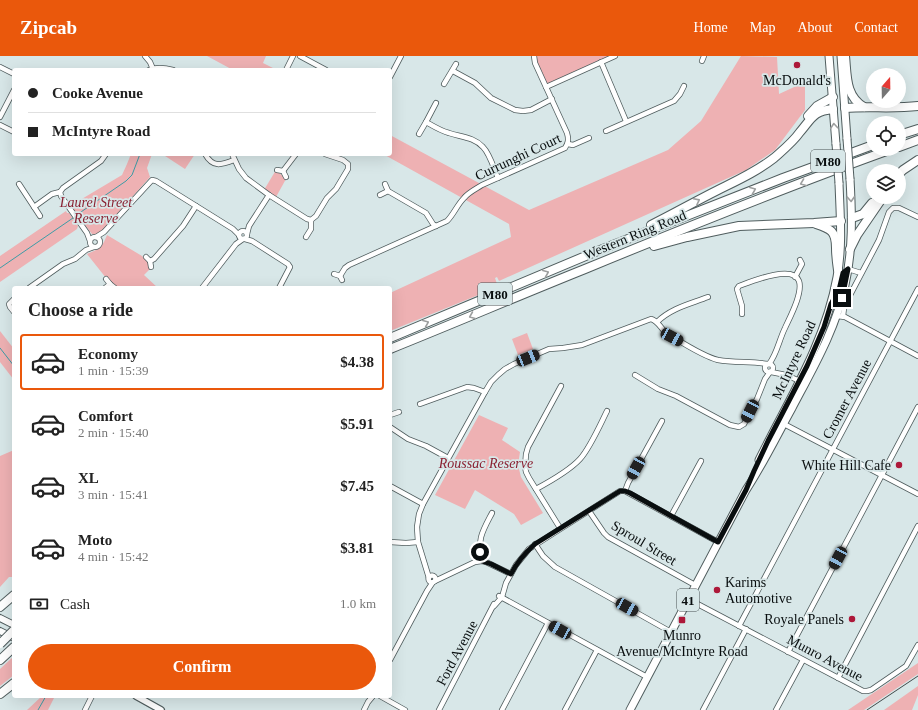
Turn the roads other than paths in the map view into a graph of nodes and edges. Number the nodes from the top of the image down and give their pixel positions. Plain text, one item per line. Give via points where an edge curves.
1 (145, 56) edge
2 (293, 56) edge
3 (300, 56) edge
4 (400, 56) edge
5 (534, 56) edge
6 (615, 56) edge
7 (704, 56) edge
8 (829, 56) edge
9 (841, 56) edge
10 (845, 56) edge
11 (702, 61) dead end
12 (601, 62) junction
13 (456, 64) dead end
14 (0, 67) edge
15 (151, 68) edge
16 (287, 68) edge
17 (322, 68) edge
18 (453, 71) junction
19 (12, 73) edge
20 (392, 73) edge
21 (444, 84) dead end
22 (684, 86) dead end
23 (546, 87) junction
24 (12, 94) edge
25 (832, 97) junction
26 (552, 99) junction
27 (436, 103) dead end
28 (918, 106) edge
29 (864, 107) junction
30 (845, 108) junction
31 (833, 109) junction
32 (0, 117) edge
33 (626, 121) junction
34 (426, 122) junction
35 (0, 124) edge
36 (918, 129) edge
37 (12, 131) edge
38 (606, 131) dead end
39 (906, 133) edge
40 (419, 134) dead end
41 (589, 138) dead end
42 (918, 140) edge
43 (568, 144) junction
44 (906, 144) edge
45 (788, 145) junction
46 (866, 148) edge
47 (104, 156) edge
48 (206, 156) edge
49 (233, 156) edge
50 (294, 156) edge
51 (331, 156) edge
52 (873, 156) edge
53 (234, 160) junction
54 (918, 160) edge
55 (906, 168) edge
56 (277, 170) dead end
57 (283, 171) junction
58 (286, 177) dead end
59 (498, 178) junction
60 (19, 184) dead end
61 (385, 184) dead end
62 (388, 191) junction
63 (60, 192) junction
64 (269, 195) junction
65 (380, 195) dead end
66 (871, 204) edge
67 (877, 204) edge
68 (196, 206) junction
69 (34, 207) junction
70 (40, 216) dead end
71 (918, 217) edge
72 (852, 218) junction
73 (312, 220) junction
74 (841, 221) junction
75 (814, 223) junction
76 (436, 226) junction
77 (104, 232) junction
78 (87, 233) junction
79 (243, 235) junction
80 (96, 237) junction
81 (306, 237) dead end
82 (90, 242) junction
83 (100, 242) junction
84 (94, 246) junction
85 (850, 249) junction
86 (86, 250) junction
87 (600, 250) junction
88 (800, 260) dead end
89 (151, 267) dead end
90 (585, 268) junction
91 (848, 269) junction
92 (838, 270) junction
93 (861, 273) junction
94 (334, 274) dead end
95 (795, 277) junction
96 (106, 279) dead end
97 (110, 284) junction
98 (32, 286) edge
99 (108, 286) edge
100 (112, 286) edge
101 (204, 286) edge
102 (280, 286) edge
103 (918, 288) edge
104 (708, 297) dead end
105 (12, 301) edge
106 (831, 304) junction
107 (12, 310) edge
108 (829, 313) junction
109 (742, 314) dead end
110 (840, 316) junction
111 (657, 322) junction
112 (392, 337) edge
113 (890, 341) junction
114 (392, 348) edge
115 (918, 356) edge
116 (770, 368) junction
117 (635, 375) dead end
118 (802, 382) junction
119 (561, 386) dead end
120 (485, 392) junction
121 (420, 404) dead end
122 (918, 407) edge
123 (607, 411) dead end
124 (399, 412) dead end
125 (392, 414) edge
126 (662, 421) dead end
127 (782, 422) junction
128 (392, 428) edge
129 (833, 449) junction
130 (448, 458) junction
131 (701, 461) dead end
132 (882, 475) junction
133 (392, 487) edge
134 (536, 489) junction
135 (625, 491) junction
136 (918, 494) edge
137 (423, 504) junction
138 (589, 510) junction
139 (492, 513) dead end
140 (671, 516) junction
141 (918, 526) edge
142 (560, 528) junction
143 (392, 542) edge
144 (418, 542) junction
145 (718, 542) junction
146 (535, 544) junction
147 (482, 561) junction
148 (511, 574) junction
149 (432, 579) junction
150 (695, 586) junction
151 (12, 596) edge
152 (501, 596) junction
153 (12, 597) edge
154 (688, 599) junction
155 (0, 602) edge
156 (0, 607) edge
157 (0, 618) edge
158 (548, 623) junction
159 (12, 624) edge
160 (739, 626) junction
161 (746, 629) junction
162 (0, 631) edge
163 (12, 632) edge
164 (671, 632) junction
165 (12, 637) edge
166 (0, 644) edge
167 (918, 645) edge
168 (12, 648) edge
169 (596, 650) junction
170 (788, 652) junction
171 (392, 656) edge
172 (0, 660) edge
173 (803, 660) junction
174 (647, 677) junction
175 (838, 678) junction
176 (12, 685) edge
177 (0, 694) edge
178 (91, 698) edge
179 (140, 698) edge
180 (369, 698) edge
181 (371, 698) edge
182 (384, 698) edge
183 (368, 702) junction
184 (85, 710) edge
185 (161, 710) edge
186 (364, 710) edge
187 (405, 710) edge
188 (439, 710) edge
189 (502, 710) edge
190 (565, 710) edge
191 (630, 710) edge
192 (703, 710) edge
193 (776, 710) edge

1 - 15 street
2 - 16 street
3 - 17 street
4 - 20 street
5 - 23 street
6 - 12 street
7 - 11 street
8 - 25 main road, 41
9 - 30 main road, 41
10 - 29 highway via 849,90 854,100
12 - 23 street
12 - 33 street
13 - 18 street
14 - 19 street
18 - 21 street
18 - 26 street via 475,83 491,98 515,110 531,110
22 - 33 street via 674,100
23 - 26 street
24 - 32 street
25 - 31 main road, 41
25 - 45 highway via 814,108
26 - 43 street via 567,133
27 - 34 street
28 - 29 highway
29 - 30 highway
30 - 31 main road
30 -> 72 main road, 41, bridge
31 - 45 highway via 812,116
74 -> 31 main road, 41, bridge
33 - 38 street
34 - 40 street
34 - 59 street via 448,133 474,140 483,147
35 - 37 street
36 - 39 highway
41 - 43 street, Currunghi Court via 573,145
42 - 44 highway
43 - 59 street, Currunghi Court via 565,148
87 -> 45 highway via 751,174
87 -> 46 highway, Western Ring Road / M80
47 - 63 street
48 - 53 street via 216,164
49 - 53 street
50 - 57 street
51 - 73 street via 343,160 348,164 348,169
52 -> 90 highway, Western Ring Road / M80
53 - 64 street via 246,178
54 - 55 highway
56 - 57 street
57 - 58 street
59 - 76 street, Currunghi Court via 472,191 464,198 453,216
60 - 69 street
61 - 62 street
62 - 65 street
62 - 76 street via 426,213
63 - 69 street via 52,194
63 - 78 street
64 - 73 street
64 - 79 street
66 - 72 highway via 860,216
67 - 85 highway via 856,235
68 - 77 street via 152,180
68 - 79 street
68 - 89 street via 183,226 154,258 148,259
69 - 70 street
71 - 93 street, McIntyre Road via 902,209 893,208
72 - 74 main road
72 - 85 main road, 41
73 - 81 street via 311,229
74 - 75 highway
74 - 92 main road, 41
75 - 90 highway via 738,226 716,230 638,250
75 - 92 highway via 834,234
76 - 94 street, Currunghi Court via 349,265 341,278
77 - 80 street
77 - 83 street
78 - 80 street
78 - 82 street
79 - 101 street
79 - 102 street via 288,264 290,267
80 - 82 street
80 - 83 street
82 - 84 street
82 - 86 street
83 - 84 street
84 - 86 street
85 - 91 main road, 41
86 - 98 street
112 -> 87 highway, Western Ring Road / M80
88 - 95 street via 802,264
90 -> 114 highway, Western Ring Road / M80
91 - 93 street
91 - 106 main road via 843,273 839,290
91 - 110 main road, McIntyre Road / 41
92 - 106 main road, 41
93 - 110 street, McIntyre Road
95 - 109 street via 790,274 768,276 739,286 737,291
95 - 116 street via 799,286 796,304 782,333
96 - 97 street
97 - 99 street
97 - 100 street
103 - 113 street, Cromer Avenue
104 - 111 street via 672,310
105 - 107 street via 9,304
106 - 108 main road, McIntyre Road / 41
108 - 110 main road
108 - 118 main road, McIntyre Road / 41
110 - 113 street
110 - 118 main road, McIntyre Road / 41
111 - 116 street via 668,334 708,356 752,362
111 - 120 street via 651,320 582,345 549,349 505,369 491,382
113 - 115 street
113 - 129 street, Cromer Avenue
116 - 117 street via 744,424 739,426 730,425
116 - 118 street
118 - 127 main road, McIntyre Road / 41
119 - 134 street via 526,454 526,472
120 - 121 street via 467,387
120 - 130 street
122 - 132 street
123 - 134 street via 580,459
124 - 125 street
126 - 135 street
127 - 129 street
127 - 145 main road, McIntyre Road / 41
128 - 130 street
129 - 132 street
129 - 160 street, Cromer Avenue
130 - 137 street
131 - 140 street
132 - 136 street
132 - 170 street
133 - 137 street
134 - 142 street
135 - 138 street, Ford Avenue via 620,491
135 - 140 street
137 - 144 street via 418,521
138 - 142 street, Ford Avenue
138 - 150 street, Sproul Street via 608,537
139 - 147 street via 480,539
140 - 145 street
141 - 175 street
142 - 146 street, Ford Avenue
143 - 144 street
144 - 149 street
145 - 150 main road, McIntyre Road / 41
146 - 148 street, Ford Avenue
146 - 164 street via 555,567
147 - 148 street
147 - 149 street
148 - 152 street, Ford Avenue via 501,590
149 - 171 street
150 - 154 main road, McIntyre Road / 41
151 - 155 highway
152 - 158 street
152 - 188 street, Ford Avenue via 495,602
153 - 156 highway
154 - 160 street, Munro Avenue
154 - 164 main road, McIntyre Road / 41
157 - 159 main road
158 - 169 street
158 - 189 street
160 - 161 street, Munro Avenue
161 - 170 street, Munro Avenue
161 - 192 street
162 - 165 main road
163 - 166 highway, bridge
164 - 174 main road, McIntyre Road / 41
167 - 175 street, Munro Avenue via 903,668 872,690 860,690
168 - 172 highway
169 - 174 street
169 - 190 street
170 - 173 street, Munro Avenue
173 - 175 street, Munro Avenue
173 - 193 street
174 - 191 main road, McIntyre Road / 41
176 - 177 highway
178 - 184 street
179 - 185 street
180 - 183 street
181 - 183 street
182 - 187 street
183 - 186 street

